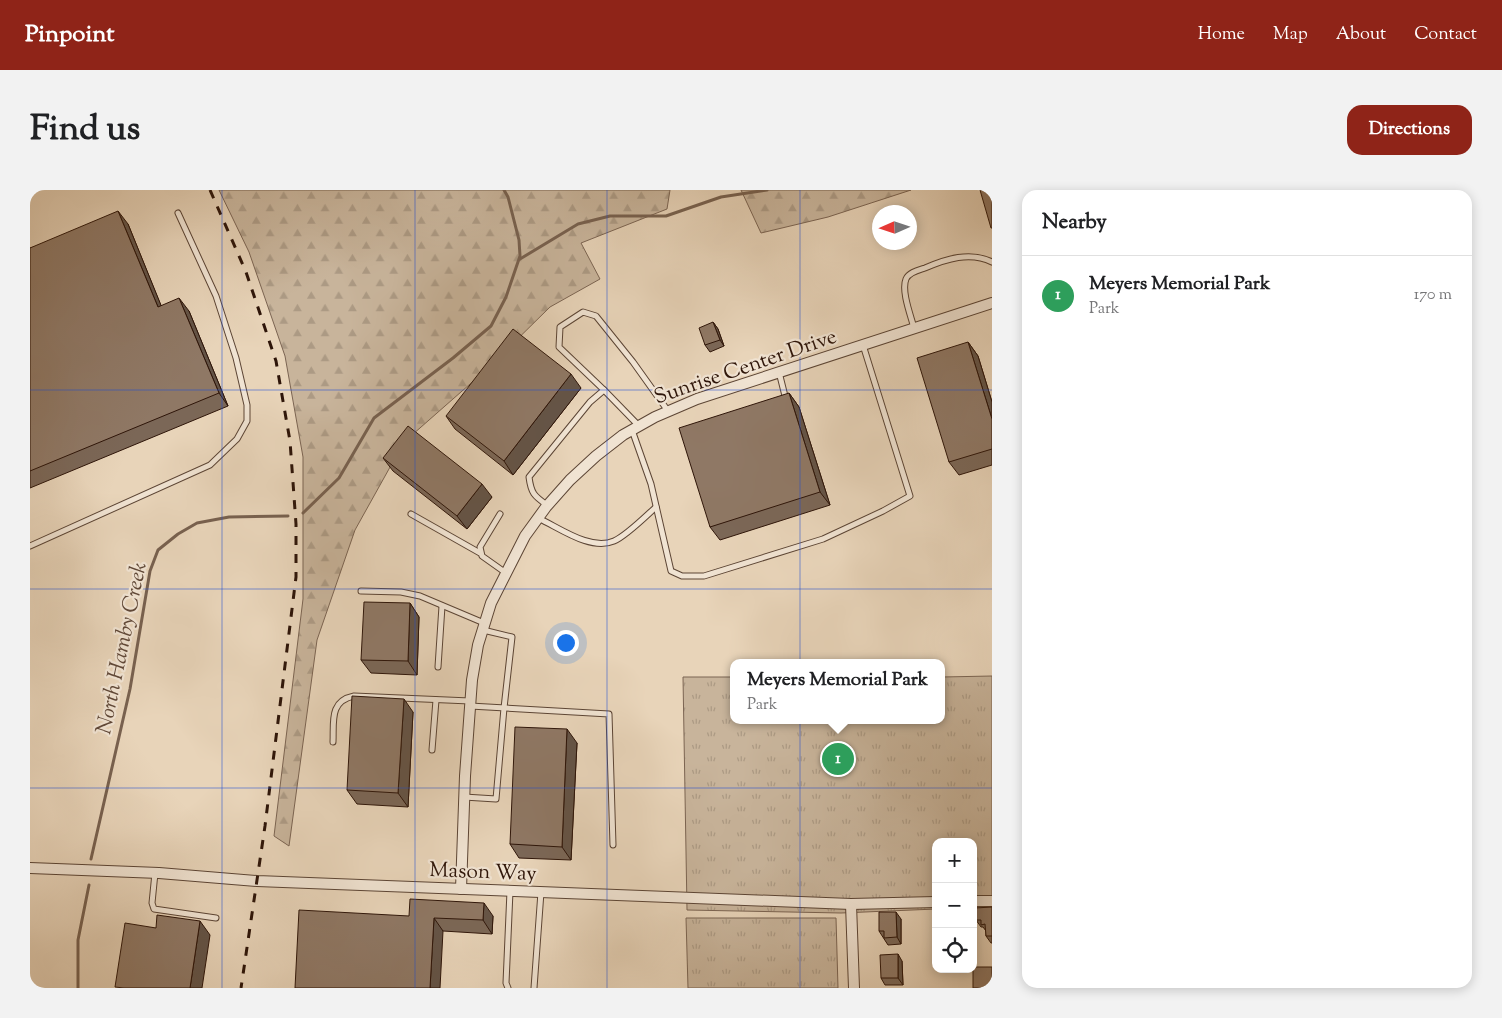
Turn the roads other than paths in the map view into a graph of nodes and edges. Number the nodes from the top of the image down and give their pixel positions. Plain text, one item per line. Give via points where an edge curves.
1 (178, 213) dead end
2 (992, 262) edge
3 (992, 303) edge
4 (914, 328) junction
5 (863, 345) junction
6 (779, 372) junction
7 (604, 390) junction
8 (778, 403) edge
9 (668, 411) junction
10 (636, 428) junction
11 (547, 506) junction
12 (656, 507) junction
13 (412, 514) dead end
14 (500, 514) dead end
15 (538, 518) junction
16 (30, 546) edge
17 (480, 553) junction
18 (506, 573) junction
19 (361, 591) dead end
20 (442, 606) junction
21 (484, 626) junction
22 (438, 667) dead end
23 (436, 700) junction
24 (470, 704) junction
25 (504, 708) junction
26 (333, 742) dead end
27 (432, 750) dead end
28 (464, 797) junction
29 (613, 845) dead end
30 (30, 868) edge
31 (155, 872) junction
32 (461, 889) junction
33 (510, 890) junction
34 (541, 892) junction
35 (977, 901) edge
36 (992, 901) edge
37 (932, 902) edge
38 (851, 904) junction
39 (216, 918) dead end
40 (508, 988) edge
41 (534, 988) edge
42 (854, 988) edge

1 - 16 lane via 216,296 236,358 247,405 247,421 237,438 210,464
2 - 4 lane via 956,257 911,273 905,290
3 - 4 street, Sunrise Center Drive
4 - 5 street, Sunrise Center Drive
5 - 6 street, Sunrise Center Drive
5 - 12 lane via 910,496 823,539 704,576 682,576 671,571
6 - 8 lane via 786,401
6 - 9 street, Sunrise Center Drive
7 - 9 lane via 559,347 560,327 583,312 596,316
7 - 10 lane
7 - 11 lane via 590,402 529,477 531,489
9 - 10 street, Sunrise Center Drive
10 - 11 street, Sunrise Center Drive via 596,456
10 - 12 lane
11 - 15 street, Sunrise Center Drive
12 - 15 lane via 616,540 604,544 577,537
13 - 17 lane
14 - 17 lane via 480,547
15 - 18 street, Sunrise Center Drive
17 - 18 lane
18 - 21 street, Sunrise Center Drive via 491,602
19 - 20 lane via 401,592
20 - 21 lane
20 - 22 lane
21 - 24 street, Sunrise Center Drive via 476,654
21 - 25 lane via 512,637
23 - 24 lane
23 - 26 lane via 345,698 334,711
23 - 27 lane
24 - 25 lane
24 - 28 street, Sunrise Center Drive
25 - 28 lane via 496,800
25 - 29 lane via 609,714
28 - 32 street, Sunrise Center Drive
30 - 31 street, Mason Way
31 - 32 street, Mason Way via 257,881
31 - 39 lane via 154,909
32 - 33 street, Mason Way
33 - 34 street, Mason Way
33 - 40 lane
34 - 38 street, Mason Way
34 - 41 lane
35 - 36 street
37 - 38 street, Mason Way
38 - 42 street

